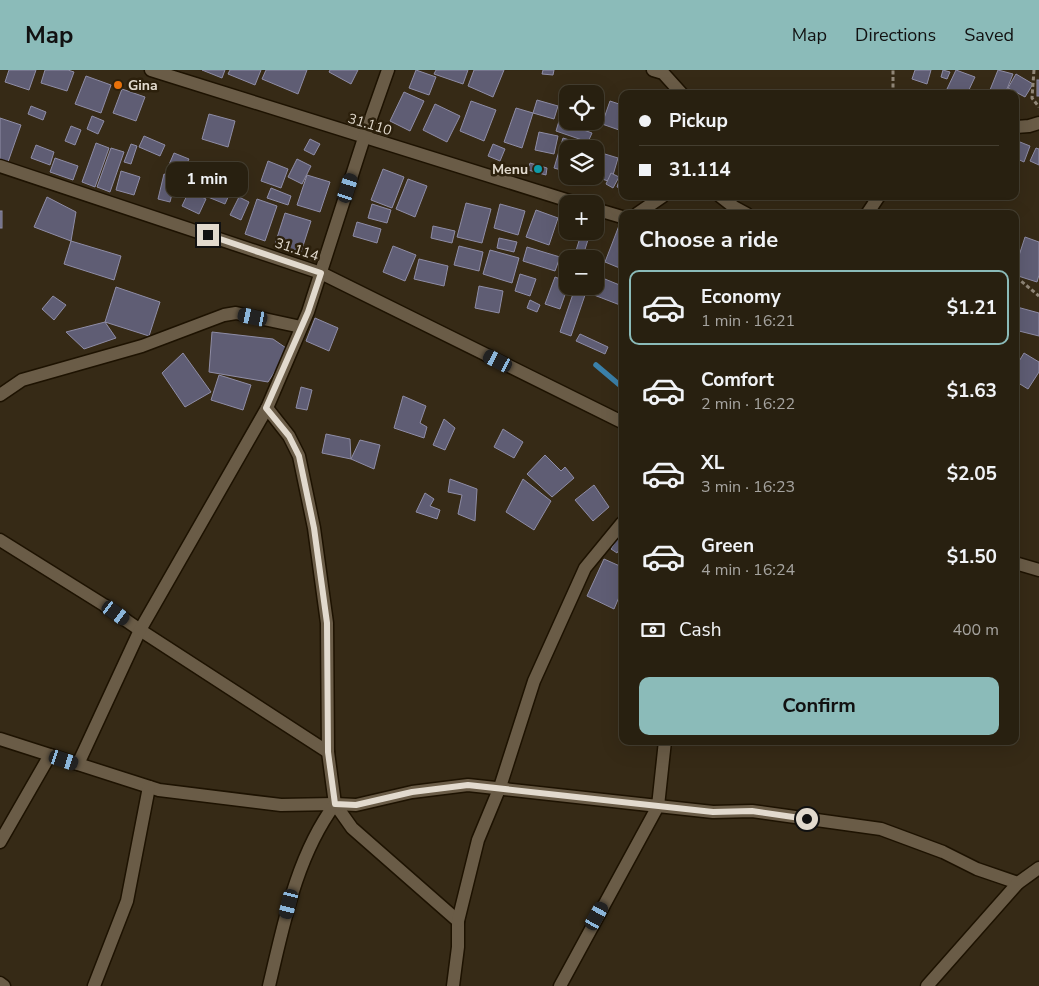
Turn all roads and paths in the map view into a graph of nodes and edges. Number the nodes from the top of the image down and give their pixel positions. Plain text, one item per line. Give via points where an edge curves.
1 (151, 70) edge
2 (388, 70) edge
3 (893, 70) edge
4 (1034, 70) edge
5 (658, 71) edge
6 (678, 90) edge
7 (893, 90) edge
8 (1039, 107) edge
9 (1039, 124) edge
10 (1019, 127) edge
11 (364, 138) junction
12 (0, 166) edge
13 (559, 198) edge
14 (657, 200) edge
15 (725, 200) edge
16 (643, 210) edge
17 (740, 210) edge
18 (604, 211) edge
19 (619, 216) edge
20 (321, 273) junction
21 (1019, 281) edge
22 (1039, 296) edge
23 (301, 327) junction
24 (0, 395) edge
25 (266, 408) junction
26 (619, 421) edge
27 (619, 527) edge
28 (0, 540) edge
29 (1019, 564) edge
30 (1039, 570) edge
31 (140, 630) junction
32 (0, 739) edge
33 (665, 745) edge
34 (328, 752) junction
35 (50, 755) junction
36 (78, 764) junction
37 (149, 787) junction
38 (500, 787) junction
39 (335, 804) junction
40 (658, 806) junction
41 (0, 842) edge
42 (1039, 868) edge
43 (1018, 883) junction
44 (458, 921) junction
45 (0, 983) edge
46 (4, 986) edge
47 (94, 986) edge
48 (269, 986) edge
49 (453, 986) edge
50 (560, 986) edge
51 (927, 986) edge

1 - 11 street, 31.110
2 - 11 street
3 - 7 path
4 - 8 path via 1032,98
5 - 6 street
9 - 10 street
11 - 13 street, 31.110
11 - 20 street
12 - 20 street, 31.114
14 - 16 street
15 - 17 street
18 - 19 street
20 - 23 street
20 - 26 street, 31.114
21 - 22 path
23 - 24 street via 236,313 224,314 142,346 22,380
23 - 25 street
25 - 31 street
25 - 34 street via 289,436 299,456 314,528 327,623
27 - 38 street via 585,568 565,610 534,681
28 - 31 street
29 - 30 street
31 - 34 street
31 - 36 street
32 - 35 street
33 - 40 street
34 - 39 street
35 - 36 street
35 - 41 street
36 - 37 street
37 - 39 street via 280,805
37 - 47 street via 127,902
38 - 39 street via 468,785 412,792 356,805
38 - 40 street
38 - 44 street via 478,840
39 - 44 street via 352,828
39 - 48 street via 306,853 289,904
40 - 43 street via 713,812 752,811 881,829
40 - 50 street
42 - 43 street
43 - 51 street
44 - 49 street
45 - 46 street

